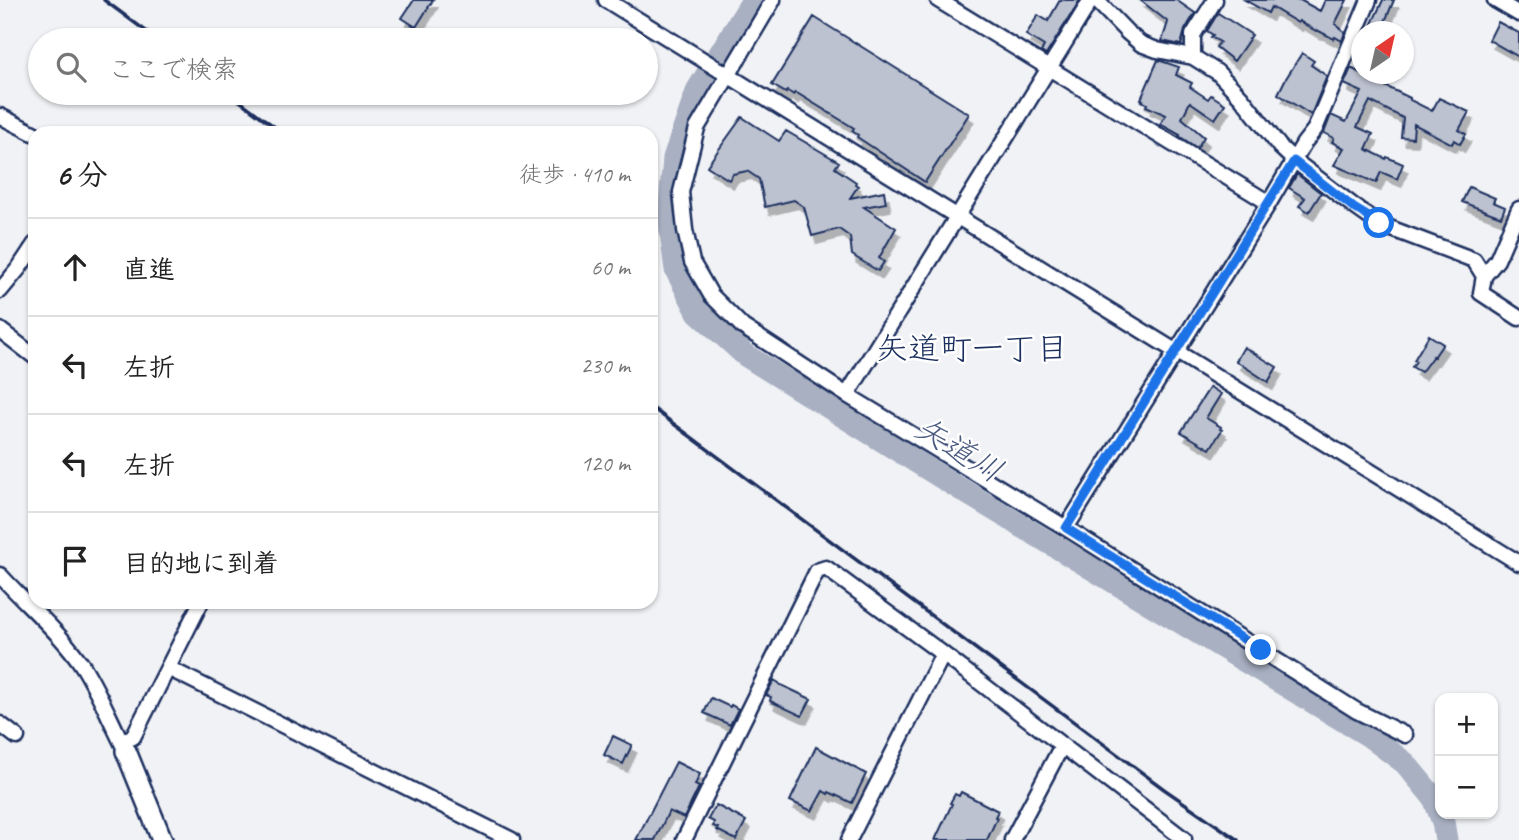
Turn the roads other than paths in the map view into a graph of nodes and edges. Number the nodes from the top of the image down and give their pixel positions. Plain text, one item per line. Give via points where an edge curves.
1 (606, 0) edge
2 (773, 0) edge
3 (938, 0) edge
4 (1091, 0) edge
5 (1096, 0) edge
6 (1215, 0) edge
7 (1369, 0) edge
8 (1496, 0) edge
9 (1519, 14) edge
10 (650, 28) edge
11 (658, 33) edge
12 (1193, 57) junction
13 (1049, 67) junction
14 (724, 74) junction
15 (0, 116) edge
16 (28, 130) edge
17 (1294, 161) junction
18 (1269, 203) junction
19 (1519, 209) edge
20 (956, 216) junction
21 (28, 254) edge
22 (1484, 276) junction
23 (0, 291) edge
24 (1519, 318) edge
25 (0, 330) edge
26 (1175, 351) junction
27 (28, 352) edge
28 (847, 395) junction
29 (1066, 528) junction
30 (1519, 545) edge
31 (1515, 560) edge
32 (0, 575) edge
33 (28, 605) edge
34 (32, 609) edge
35 (198, 609) edge
36 (943, 654) junction
37 (168, 668) junction
38 (0, 724) edge
39 (1405, 734) dead end
40 (17, 737) dead end
41 (123, 746) junction
42 (1063, 746) junction
43 (162, 840) edge
44 (512, 840) edge
45 (684, 840) edge
46 (849, 840) edge
47 (1012, 840) edge
48 (1183, 840) edge

1 - 10 street
2 - 14 street
3 - 13 street
4 - 13 street
5 - 12 street via 1141,44
6 - 12 street via 1193,34
7 - 17 street via 1315,129
8 - 9 street
11 - 14 street
12 - 17 street via 1217,72
13 - 18 street
13 - 20 street
14 - 20 street
14 - 28 street via 697,128 681,192 692,262 711,295 743,327
15 - 16 street
17 - 18 street
17 - 22 street via 1354,208 1379,223 1474,260
18 - 26 street
19 - 22 street via 1497,260
20 - 26 street
20 - 28 street
21 - 23 street
22 - 24 street via 1480,293
25 - 27 street
26 - 29 street
26 - 31 street
28 - 29 street
29 - 39 street via 1357,711
30 - 31 street
32 - 33 street
34 - 41 street via 84,668
35 - 37 street
36 - 42 street
36 - 45 street via 826,568 817,571
36 - 46 street
37 - 41 street via 133,737
37 - 44 street
38 - 40 street
41 - 43 street
42 - 47 street
42 - 48 street

